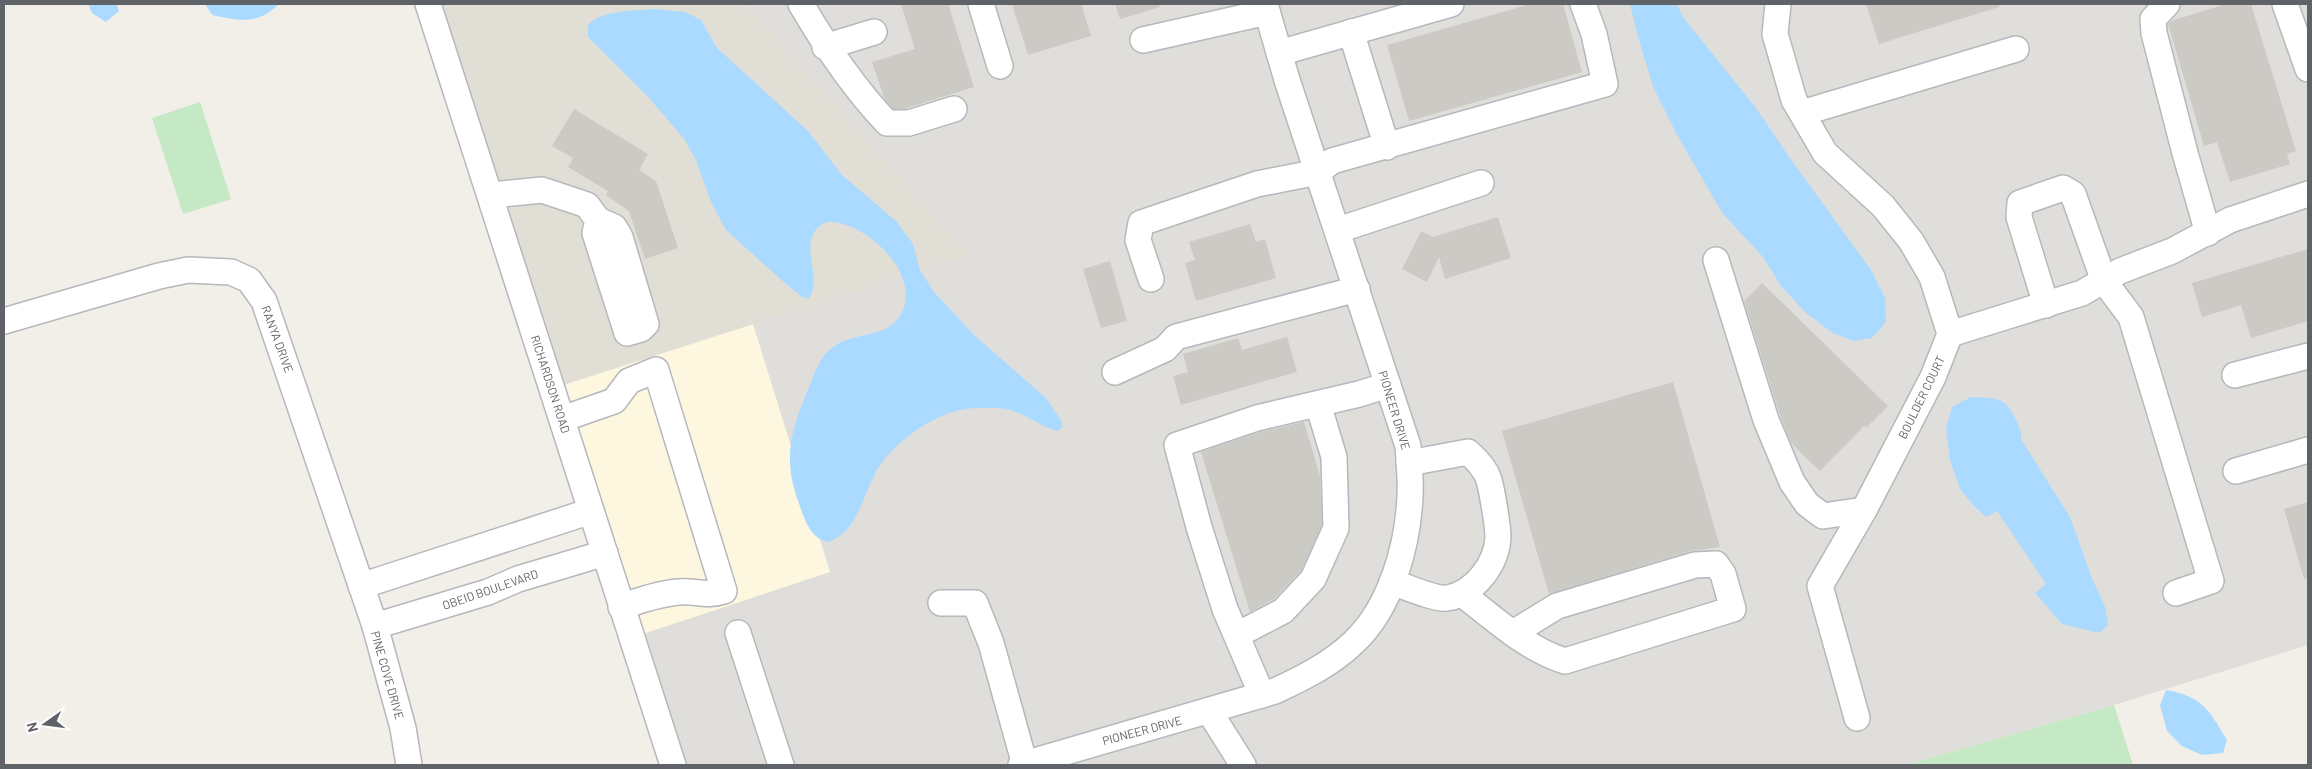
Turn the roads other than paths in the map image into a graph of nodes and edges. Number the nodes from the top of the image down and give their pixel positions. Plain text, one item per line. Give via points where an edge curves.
1 (428, 4) edge
2 (801, 4) edge
3 (981, 4) edge
4 (1451, 4) edge
5 (1583, 4) edge
6 (1778, 4) edge
7 (2167, 4) edge
8 (2285, 4) edge
9 (1266, 8) edge
10 (1209, 14) edge
11 (874, 32) dead end
12 (1351, 32) junction
13 (1143, 40) dead end
14 (825, 47) junction
15 (2016, 49) dead end
16 (1279, 53) junction
17 (1000, 66) dead end
18 (2308, 69) edge
19 (954, 109) dead end
20 (1802, 113) junction
21 (1387, 146) junction
22 (1318, 172) junction
23 (1481, 183) dead end
24 (2308, 194) edge
25 (491, 196) junction
26 (1338, 230) junction
27 (2208, 232) junction
28 (1716, 260) dead end
29 (1151, 279) dead end
30 (2104, 281) junction
31 (1357, 289) junction
32 (2046, 306) junction
33 (4, 321) edge
34 (627, 333) dead end
35 (1950, 334) junction
36 (2308, 356) edge
37 (1116, 372) dead end
38 (2235, 375) dead end
39 (1388, 385) junction
40 (1318, 404) junction
41 (562, 419) junction
42 (2308, 450) edge
43 (1408, 463) junction
44 (2236, 471) dead end
45 (591, 510) junction
46 (1864, 510) junction
47 (605, 553) junction
48 (1392, 582) junction
49 (361, 586) junction
50 (2176, 593) dead end
51 (1462, 594) junction
52 (941, 603) dead end
53 (622, 608) junction
54 (375, 626) junction
55 (738, 633) dead end
56 (1514, 634) junction
57 (1237, 635) junction
58 (1262, 695) junction
59 (1209, 711) junction
60 (1857, 718) dead end
61 (408, 765) edge
62 (673, 765) edge
63 (781, 765) edge
64 (1024, 765) edge
65 (1243, 765) edge

1 - 25 street, RICHARDSON ROAD
2 - 14 street
3 - 17 street
4 - 12 street
5 - 21 street via 1594,34 1605,84
6 - 20 street via 1775,34 1794,100
7 - 27 street via 2154,19 2154,33
8 - 18 street
9 - 10 street
9 - 16 street, PIONEER DRIVE
10 - 13 street
11 - 14 street
12 - 16 street
12 - 21 street
14 - 19 street via 860,95 887,123 909,123
15 - 20 street
16 - 22 street, PIONEER DRIVE
20 - 35 street via 1825,153 1883,206 1911,241 1932,277
21 - 22 street via 1332,161
22 - 26 street, PIONEER DRIVE
22 - 29 street via 1257,184 1141,223 1138,240
23 - 26 street
24 - 27 street via 2230,220
25 - 34 street via 542,190 587,205 598,220 614,227 620,237 646,324
25 - 41 street, RICHARDSON ROAD
26 - 31 street, PIONEER DRIVE
27 - 30 street
28 - 46 street via 1766,420 1792,482 1806,504 1823,516
30 - 32 street
30 - 32 street via 2073,194 2063,188 2020,203 2019,217
30 - 50 street via 2131,316 2211,582
31 - 37 street via 1176,337 1165,349
31 - 39 street, PIONEER DRIVE
32 - 35 street
33 - 49 street, RANYA DRIVE via 188,270 231,272 248,280 264,301
35 - 46 street, BOULDER COURT via 1933,377
36 - 38 street
39 - 40 street
39 - 43 street, PIONEER DRIVE via 1408,446
40 - 57 street via 1334,457 1336,528 1313,579 1283,610
40 - 57 street via 1256,418 1178,445 1216,582
41 - 45 street, RICHARDSON ROAD
41 - 53 street via 614,401 629,381 656,370 724,591 711,595 680,592 644,599
42 - 44 street
43 - 48 street, PIONEER DRIVE via 1410,495 1402,551
43 - 51 street via 1468,452 1489,479 1498,538 1490,565
45 - 47 street, RICHARDSON ROAD
45 - 49 street
46 - 60 street, BOULDER COURT via 1820,586
47 - 53 street, RICHARDSON ROAD
47 - 54 street, OBEID BOULEVARD
48 - 51 street via 1445,599
48 - 58 street, PIONEER DRIVE via 1370,622 1354,642 1303,678
49 - 54 street, PINE COVE DRIVE
51 - 56 street
52 - 64 street via 975,603 991,643
53 - 62 street, RICHARDSON ROAD
54 - 61 street, PINE COVE DRIVE via 403,728
55 - 63 street
56 - 56 street via 1565,661 1733,609 1723,574 1716,564 1694,565 1557,606
57 - 58 street
58 - 59 street, PIONEER DRIVE
59 - 64 street, PIONEER DRIVE
59 - 65 street

